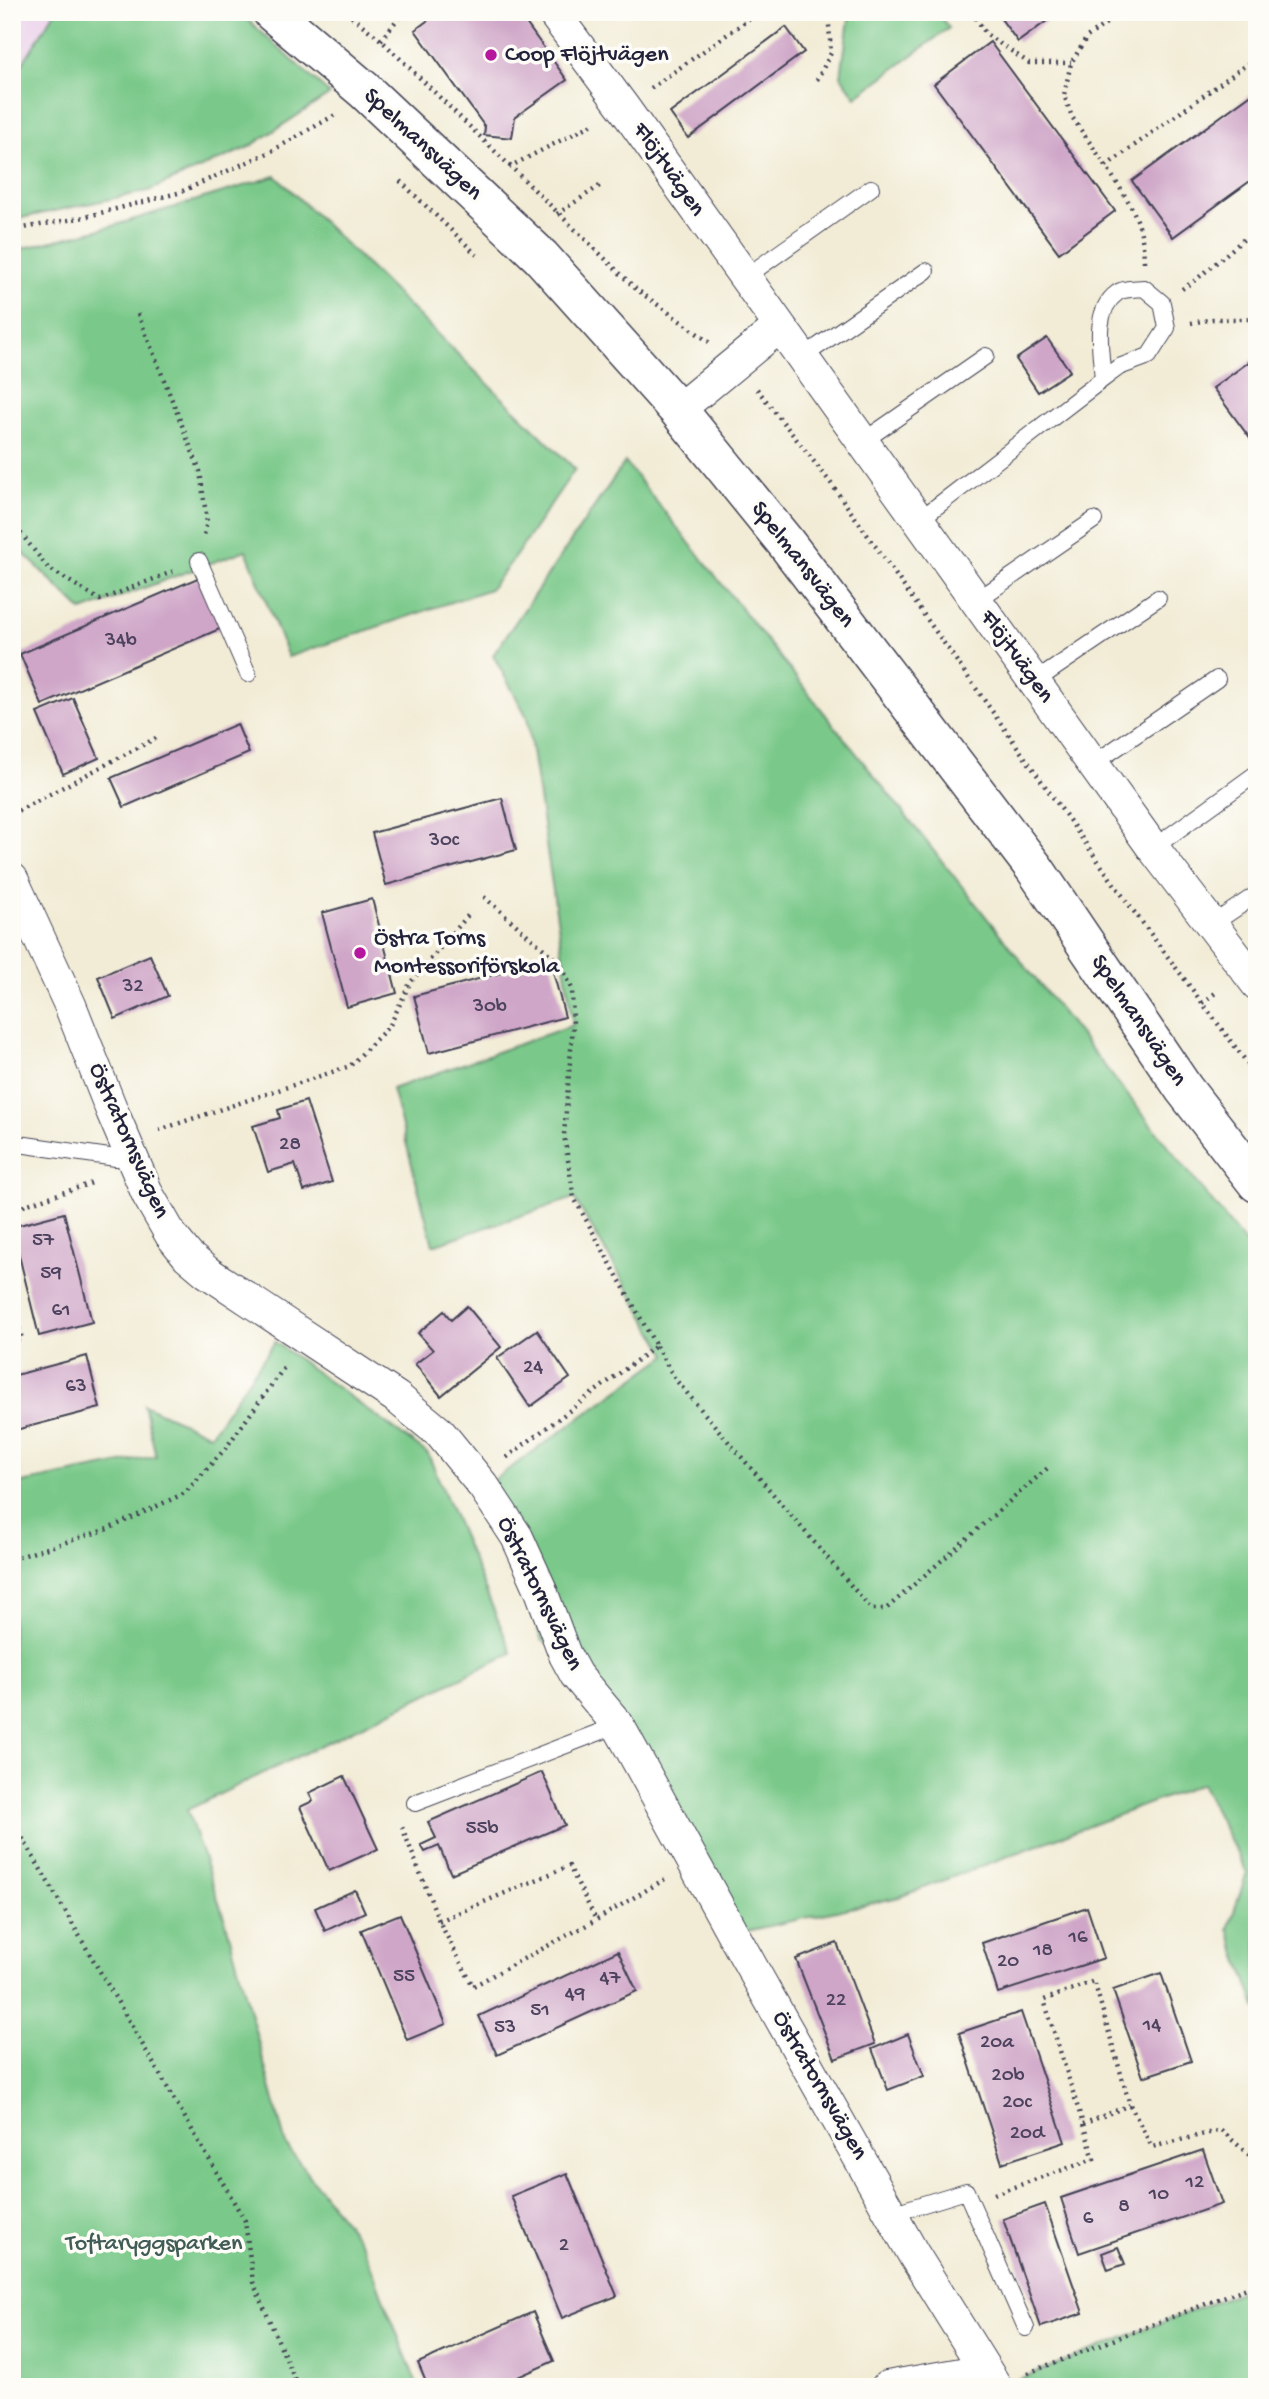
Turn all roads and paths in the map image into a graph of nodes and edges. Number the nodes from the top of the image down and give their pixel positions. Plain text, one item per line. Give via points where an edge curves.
1 (272, 12) edge
2 (346, 12) edge
3 (406, 12) edge
4 (828, 12) edge
5 (971, 12) edge
6 (1122, 12) edge
7 (555, 15) dead end
8 (381, 40) junction
9 (397, 56) junction
10 (1257, 58) edge
11 (1071, 63) junction
12 (817, 80) dead end
13 (364, 90) junction
14 (1106, 166) junction
15 (601, 185) dead end
16 (871, 188) dead end
17 (557, 214) junction
18 (1257, 228) edge
19 (12, 230) edge
20 (926, 271) dead end
21 (744, 278) junction
22 (1144, 288) junction
23 (1162, 303) junction
24 (138, 314) dead end
25 (1257, 319) edge
26 (779, 327) junction
27 (1167, 328) junction
28 (986, 356) dead end
29 (801, 358) junction
30 (736, 362) junction
31 (1103, 379) junction
32 (678, 410) junction
33 (862, 442) junction
34 (919, 520) junction
35 (1094, 520) dead end
36 (12, 522) edge
37 (199, 561) junction
38 (1158, 598) dead end
39 (976, 601) junction
40 (248, 674) dead end
41 (1217, 679) dead end
42 (1034, 682) junction
43 (156, 738) dead end
44 (1093, 764) junction
45 (1257, 774) edge
46 (12, 814) edge
47 (1153, 848) junction
48 (12, 879) edge
49 (1257, 894) edge
50 (484, 897) dead end
51 (470, 913) dead end
52 (1211, 925) junction
53 (1257, 985) edge
54 (1257, 1076) edge
55 (12, 1143) edge
56 (123, 1151) junction
57 (1257, 1183) edge
58 (12, 1215) edge
59 (12, 1301) edge
60 (306, 1337) junction
61 (12, 1342) edge
62 (656, 1346) junction
63 (1050, 1466) dead end
64 (478, 1480) junction
65 (12, 1559) edge
66 (618, 1725) junction
67 (415, 1804) joint
68 (12, 1820) edge
69 (693, 1862) junction
70 (596, 1920) junction
71 (439, 1921) junction
72 (1130, 2105) junction
73 (1083, 2124) junction
74 (1257, 2162) edge
75 (970, 2203) junction
76 (891, 2214) junction
77 (1257, 2284) edge
78 (1026, 2328) dead end
79 (999, 2378) edge
80 (298, 2387) edge
81 (887, 2387) edge

1 - 13 main road, Spelmansvägen
2 - 8 path
3 - 8 path
4 - 12 path via 831,53
5 - 11 path via 986,34 1029,64
6 - 11 path via 1087,37
7 - 21 street, Flöjtvägen
8 - 9 path
9 - 13 path
9 - 17 path
10 - 14 path
11 - 14 path via 1064,95 1072,117
13 - 19 path via 337,114 270,152 178,193
13 - 32 main road, Spelmansvägen via 541,257
14 - 22 path via 1134,211 1143,237
15 - 17 path
16 - 21 lane
17 - 30 path via 636,289
18 - 23 path
20 - 29 lane
21 - 26 street, Flöjtvägen
22 - 23 lane
22 - 31 lane via 1118,291 1103,307
23 - 27 lane
24 - 37 path via 200,471 207,522
25 - 27 path via 1213,319
26 - 29 street, Flöjtvägen
26 - 30 street
27 - 31 lane via 1149,356 1119,367
28 - 33 lane
29 - 33 street, Flöjtvägen
30 - 32 street
30 - 54 path via 830,482 1132,909
31 - 34 lane
32 - 57 main road, Spelmansvägen via 786,542 1027,858 1184,1089
33 - 34 street, Flöjtvägen
34 - 39 street, Flöjtvägen
35 - 39 lane
36 - 37 path via 48,568 100,600
37 - 40 lane
38 - 42 lane
39 - 42 street, Flöjtvägen
41 - 44 lane
42 - 44 street, Flöjtvägen
43 - 46 path
44 - 47 street, Flöjtvägen
45 - 47 lane
47 - 52 street, Flöjtvägen
48 - 56 street, Östratornsvägen via 70,1005
49 - 52 lane
50 - 62 path via 561,964 572,989 564,1135 574,1198
51 - 56 path via 410,984 390,1025 350,1066
52 - 53 street, Flöjtvägen
55 - 56 lane
56 - 58 path via 108,1178 25,1205
56 - 60 street, Östratornsvägen via 171,1235 188,1255
59 - 61 path via 22,1339
60 - 64 street, Östratornsvägen via 396,1396 440,1433
60 - 65 path via 225,1449 185,1493 108,1529
62 - 63 path via 675,1379 871,1609 886,1609
62 - 64 path
64 - 66 street, Östratornsvägen via 517,1536 576,1675
66 - 67 lane
66 - 69 street, Östratornsvägen
67 - 71 path via 395,1809
68 - 80 path via 245,2221 253,2282
69 - 70 path
69 - 76 street, Östratornsvägen
70 - 71 path via 569,1866
70 - 71 path via 473,1986
72 - 73 path
72 - 73 path via 1094,1981 1044,2000
72 - 74 path via 1152,2147 1221,2130
73 - 75 path via 1094,2159
75 - 76 lane via 965,2191
75 - 78 lane
76 - 79 street, Östratornsvägen
77 - 79 path
79 - 81 street

